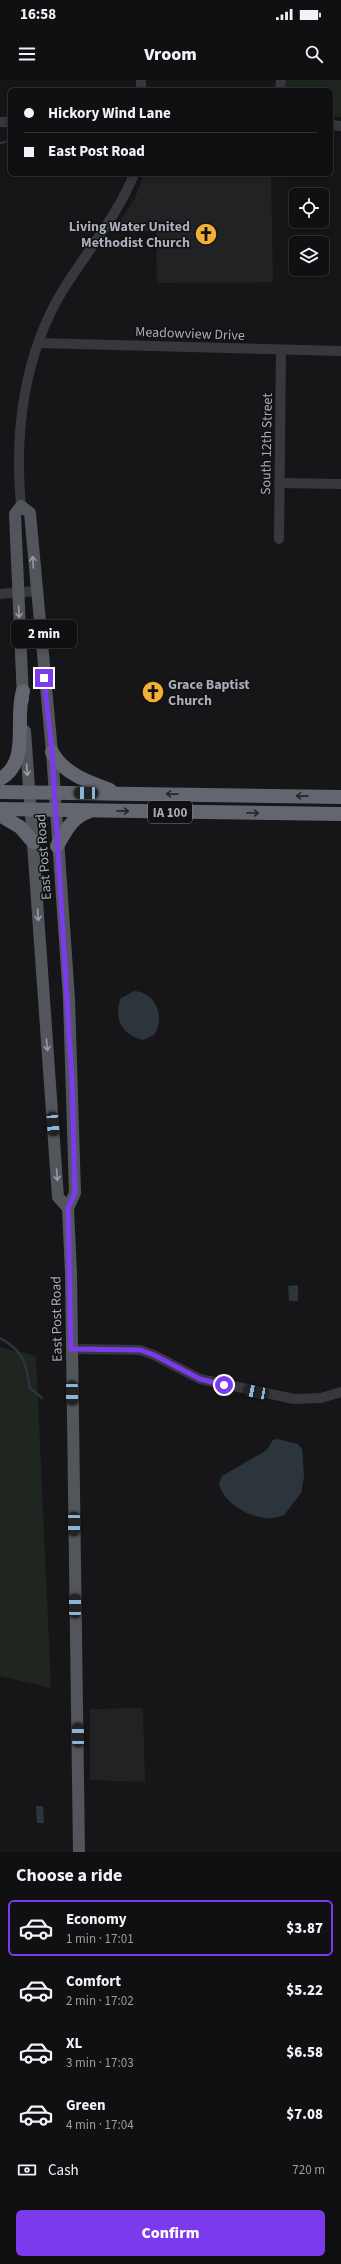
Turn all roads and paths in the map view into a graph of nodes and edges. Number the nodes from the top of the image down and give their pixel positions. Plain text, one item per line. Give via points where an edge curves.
1 (133, 176) edge
2 (38, 343) junction
3 (281, 350) junction
4 (341, 351) edge
5 (279, 483) junction
6 (341, 484) edge
7 (21, 506) junction
8 (279, 539) dead end
9 (36, 591) junction
10 (18, 592) junction
11 (0, 594) edge
12 (23, 691) junction
13 (52, 752) junction
14 (0, 779) edge
15 (0, 792) edge
16 (29, 792) junction
17 (54, 792) junction
18 (118, 793) junction
19 (341, 797) edge
20 (0, 809) edge
21 (31, 810) junction
22 (55, 810) junction
23 (94, 811) junction
24 (341, 814) edge
25 (0, 815) edge
26 (33, 842) junction
27 (57, 846) junction
28 (68, 1208) junction
29 (71, 1349) junction
30 (341, 1392) edge
31 (79, 1852) edge

1 - 2 street, East Post Road via 112,217 63,290
2 - 3 street, Meadowview Drive
2 - 7 street, East Post Road via 27,379 21,420 18,462
3 - 4 street, Meadowview Drive
3 - 5 street, South 12th Street
5 - 6 street
5 - 8 street, South 12th Street
9 -> 7 main road, East Post Road via 30,513
7 - 10 main road, East Post Road via 15,514
9 - 10 street
9 - 13 main road, East Post Road
10 - 11 street
10 -> 12 main road, East Post Road
12 - 14 highway via 19,702 16,763 10,774
12 -> 16 main road, East Post Road
13 - 17 main road, East Post Road
13 - 18 highway via 58,763 79,777
15 - 16 highway, IA 100
16 - 17 highway, IA 100
16 - 21 main road, East Post Road
17 - 18 highway, IA 100
17 - 22 main road, East Post Road
19 -> 18 highway, IA 100
20 - 21 highway, IA 100
21 - 22 highway, IA 100
21 - 26 main road, East Post Road
22 - 23 highway, IA 100
22 - 27 main road, East Post Road
23 -> 24 highway, IA 100
23 - 27 highway via 78,816
25 - 26 highway via 20,827
26 -> 28 main road, East Post Road via 58,1196
27 - 28 main road, East Post Road via 69,999 73,1096 75,1193
28 - 29 main road, East Post Road
29 - 30 street via 140,1350 200,1379 294,1399 321,1398
29 - 31 main road, East Post Road

